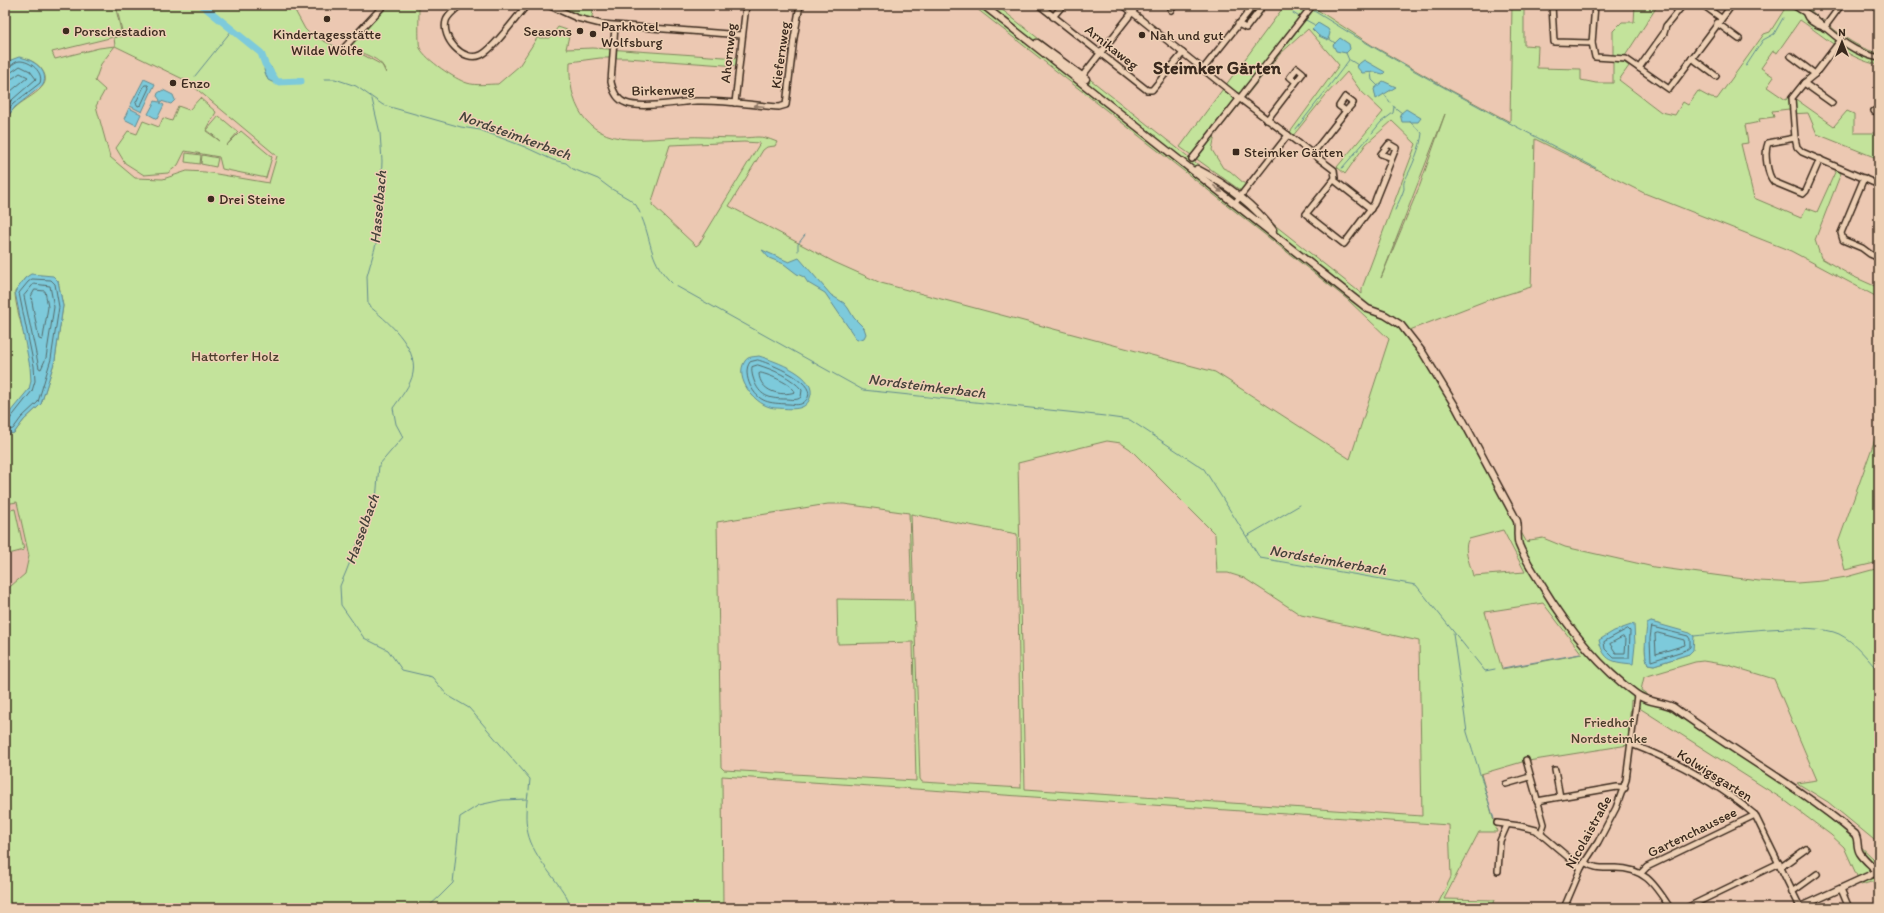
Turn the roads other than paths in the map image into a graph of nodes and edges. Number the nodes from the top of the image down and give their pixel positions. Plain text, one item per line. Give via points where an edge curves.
1 (384, 5) edge
2 (460, 5) edge
3 (527, 5) edge
4 (548, 5) edge
5 (746, 5) edge
6 (800, 5) edge
7 (983, 5) edge
8 (1039, 5) edge
9 (1063, 5) edge
10 (1123, 5) edge
11 (1138, 5) edge
12 (1175, 5) edge
13 (1552, 5) edge
14 (1595, 5) edge
15 (1683, 5) edge
16 (1703, 5) edge
17 (1732, 5) edge
18 (1793, 5) edge
19 (1841, 5) edge
20 (1312, 6) edge
21 (1171, 10) dead end
22 (1132, 12) junction
23 (1053, 17) junction
24 (1721, 18) junction
25 (1718, 23) junction
26 (1238, 24) junction
27 (615, 26) junction
28 (1824, 28) junction
29 (741, 35) junction
30 (1739, 39) dead end
31 (1840, 40) junction
32 (1592, 43) junction
33 (342, 50) dead end
34 (1182, 52) junction
35 (1101, 53) junction
36 (1791, 56) dead end
37 (1692, 58) junction
38 (1879, 58) edge
39 (1639, 68) junction
40 (1203, 69) junction
41 (1815, 74) junction
42 (1716, 76) dead end
43 (1080, 78) junction
44 (1296, 82) dead end
45 (1804, 83) junction
46 (1240, 98) junction
47 (1832, 103) dead end
48 (735, 104) junction
49 (783, 107) joint
50 (1346, 111) dead end
51 (1267, 120) junction
52 (1288, 135) junction
53 (1795, 138) junction
54 (1313, 153) junction
55 (1178, 158) junction
56 (1392, 158) dead end
57 (1192, 159) dead end
58 (1820, 159) junction
59 (1864, 178) junction
60 (1334, 180) junction
61 (1879, 185) edge
62 (1240, 197) junction
63 (1235, 203) junction
64 (1371, 209) junction
65 (1285, 243) junction
66 (1879, 258) edge
67 (1636, 695) junction
68 (1631, 744) junction
69 (1526, 760) dead end
70 (1556, 770) dead end
71 (1530, 777) junction
72 (1506, 784) dead end
73 (1625, 788) junction
74 (1560, 798) junction
75 (1537, 801) junction
76 (1755, 815) junction
77 (1497, 824) dead end
78 (1507, 824) junction
79 (1541, 834) junction
80 (1806, 849) dead end
81 (1584, 862) junction
82 (1780, 865) junction
83 (1581, 868) junction
84 (1498, 871) dead end
85 (1879, 872) edge
86 (1641, 873) junction
87 (1817, 874) dead end
88 (1841, 889) junction
89 (1792, 892) junction
90 (1564, 908) edge
91 (1670, 908) edge
92 (1686, 908) edge
93 (1799, 908) edge
94 (1849, 908) edge

1 - 33 street
2 - 3 street via 448,16 446,34 453,45 472,57 485,53
4 - 27 street via 583,20
5 - 29 street, Ahornweg
6 - 49 street, Kiefernweg via 786,105
7 - 43 street via 1011,27 1044,47
8 - 23 street, Arnikaweg
9 - 23 street
10 - 22 street
11 - 22 street
12 - 21 street
13 - 32 street via 1554,42
14 - 32 street
15 - 39 street
16 - 24 street
17 - 24 street
18 - 28 street via 1812,16
19 - 28 street
20 - 46 street
22 - 34 street
22 - 35 street
23 - 35 street, Arnikaweg
24 - 25 street
25 - 30 street
25 - 37 street
26 - 26 street via 1254,5 1260,10 1246,28
26 - 40 street
27 - 29 street
27 - 48 street, Birkenweg via 611,82 613,91 623,102 633,105 697,101
28 - 31 street
29 - 48 street, Ahornweg
31 - 38 street via 1864,54
31 - 41 street
32 - 39 street via 1595,57 1623,58
34 - 35 street, Arnikaweg via 1152,90 1147,90
34 - 40 street
35 - 43 street
36 - 41 street
37 - 39 street via 1669,89
37 - 42 street
40 - 46 street
41 - 45 street
43 - 55 street via 1101,92 1118,111
44 - 51 street
45 - 47 street
45 - 53 street via 1792,98
46 - 51 street
46 - 57 street
49 -> 48 street, Birkenweg
50 - 54 street
51 - 52 street
52 - 54 street
52 - 62 street
53 - 58 street via 1799,150
53 - 58 street via 1768,143 1766,150 1770,178 1774,182 1803,194
54 - 60 street via 1334,170
55 - 62 street via 1211,176
55 -> 63 street
56 - 64 street
58 - 59 street
59 - 61 street
59 - 66 street via 1841,233 1843,240
60 - 64 street
60 - 64 street via 1306,214 1336,238 1344,244
62 - 63 street
62 - 65 street via 1263,217
63 - 65 street
65 - 67 street via 1368,309 1401,325 1423,353 1457,409 1517,521 1517,538 1520,546 1549,597 1584,645
67 - 68 street, Nicolaistraße
67 - 85 street via 1650,702 1672,707 1829,812 1855,834 1860,854
68 - 73 street, Nicolaistraße
68 - 76 street, Kolwigsgarten via 1695,774 1743,804
69 - 71 street
70 - 74 street
71 - 72 street
71 - 75 street
73 - 74 street via 1617,787
73 - 81 street, Nicolaistraße via 1598,842
74 - 75 street
75 - 79 street via 1544,824
76 - 82 street, Kolwigsgarten
76 - 86 street, Gartenchaussee via 1647,866
77 - 78 street
78 - 79 street via 1529,828
78 - 84 street via 1500,842
79 - 83 street
80 - 82 street
81 - 83 street, Nicolaistraße
81 - 86 street via 1596,868 1623,868
82 - 89 street, Kolwigsgarten
82 - 92 street
83 - 90 street, Nicolaistraße
85 - 88 street
86 - 91 street via 1656,887
87 - 89 street
88 - 93 street
88 - 94 street
89 - 93 street, Kolwigsgarten

